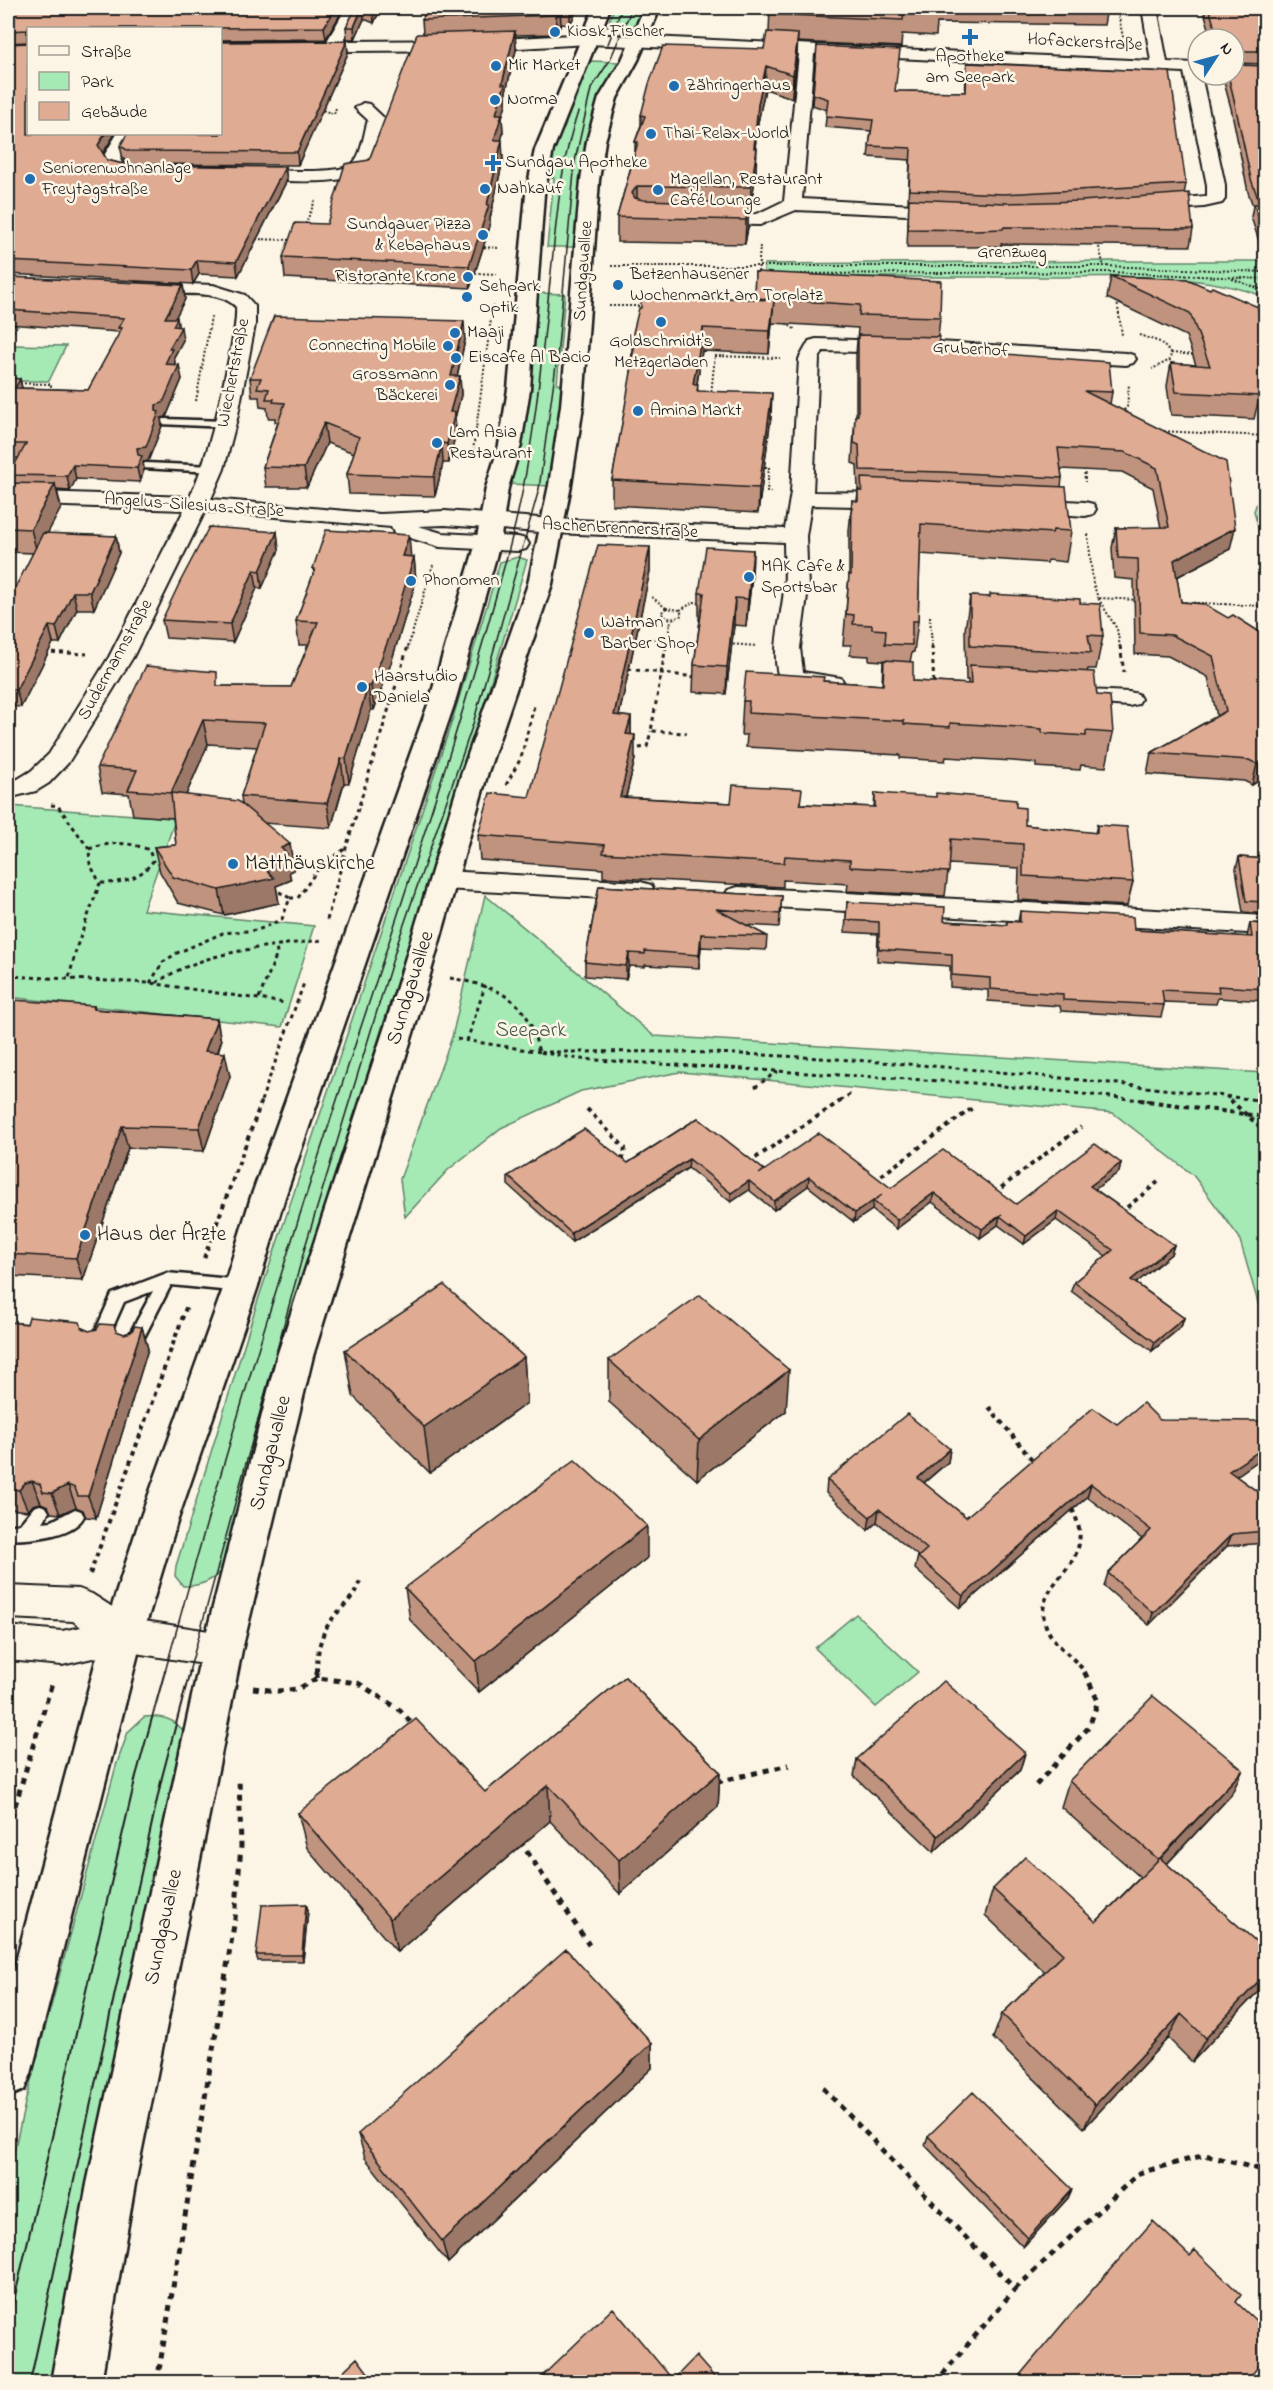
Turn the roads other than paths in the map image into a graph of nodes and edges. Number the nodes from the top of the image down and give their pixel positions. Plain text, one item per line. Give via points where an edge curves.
1 (353, 8) edge
2 (602, 8) edge
3 (652, 8) edge
4 (1150, 8) edge
5 (588, 44) junction
6 (627, 45) junction
7 (222, 47) edge
8 (332, 47) junction
9 (807, 48) junction
10 (1160, 66) junction
11 (1186, 68) edge
12 (1198, 87) edge
13 (363, 108) dead end
14 (123, 135) edge
15 (176, 172) edge
16 (233, 173) edge
17 (793, 204) junction
18 (1091, 210) edge
19 (971, 212) edge
20 (690, 218) edge
21 (121, 287) edge
22 (1126, 359) road end
23 (226, 423) junction
24 (164, 425) edge
25 (149, 463) edge
26 (214, 466) junction
27 (802, 495) junction
28 (8, 497) edge
29 (920, 500) edge
30 (198, 504) junction
31 (1008, 504) edge
32 (1085, 509) road end
33 (380, 521) junction
34 (490, 532) junction
35 (550, 535) junction
36 (795, 545) junction
37 (853, 684) edge
38 (1049, 695) edge
39 (1130, 699) road end
40 (8, 790) edge
41 (444, 880) junction
42 (668, 892) edge
43 (715, 895) edge
44 (1266, 925) edge
45 (167, 1279) junction
46 (240, 1286) junction
47 (97, 1345) edge
48 (131, 1348) edge
49 (40, 1512) edge
50 (75, 1516) edge
51 (16, 1533) edge
52 (8, 1602) edge
53 (123, 1634) junction
54 (8, 1643) edge
55 (222, 1650) junction
56 (8, 2074) edge
57 (76, 2382) edge

1 - 8 street
2 - 5 street
3 - 6 street, Sundgauallee
4 - 10 street
5 - 6 street, Hofackerstraße
5 - 8 street, Hofackerstraße
5 - 34 street via 544,150 535,194 519,388
6 - 9 street, Hofackerstraße
6 - 35 street, Sundgauallee via 596,141 572,406
7 - 8 street, Hofackerstraße
9 - 10 street, Hofackerstraße
9 - 17 street
10 - 11 street, Hofackerstraße
12 - 18 street via 1216,199
13 - 16 street via 376,118 360,167 352,172
14 - 15 street via 111,159 116,167
17 - 19 street
17 - 20 street via 760,220
21 - 23 street, Wiechertstraße via 216,291 233,294 244,304
22 - 27 street, Gruberhof via 938,348 813,352
23 - 24 lane
23 - 26 street, Wiechertstraße
25 - 26 lane
26 - 30 street, Wiechertstraße
27 - 29 street
27 - 36 street
28 - 30 street, Angelus-Silesius-Straße
30 - 33 street, Angelus-Silesius-Straße
30 - 40 street, Sudermannstraße via 121,657 58,758 40,777
31 - 32 street
33 - 34 street, Angelus-Silesius-Straße via 445,518
33 - 34 street, Angelus-Silesius-Straße via 440,540
34 - 35 street
34 - 46 street via 442,702
35 - 36 street, Aschenbrennerstraße
35 - 41 street, Sundgauallee via 540,584 475,772
36 - 37 street via 796,588 788,648 791,678
38 - 39 street
41 - 42 street
41 - 55 street, Sundgauallee via 295,1356
43 - 44 street
45 - 46 lane
45 - 47 lane via 118,1298
45 - 48 lane
46 - 53 street
49 - 51 lane
50 - 51 lane via 55,1528
52 - 53 street via 79,1605
53 - 54 street via 62,1647
53 - 55 street
53 - 56 street
55 - 57 street, Sundgauallee via 111,2184

